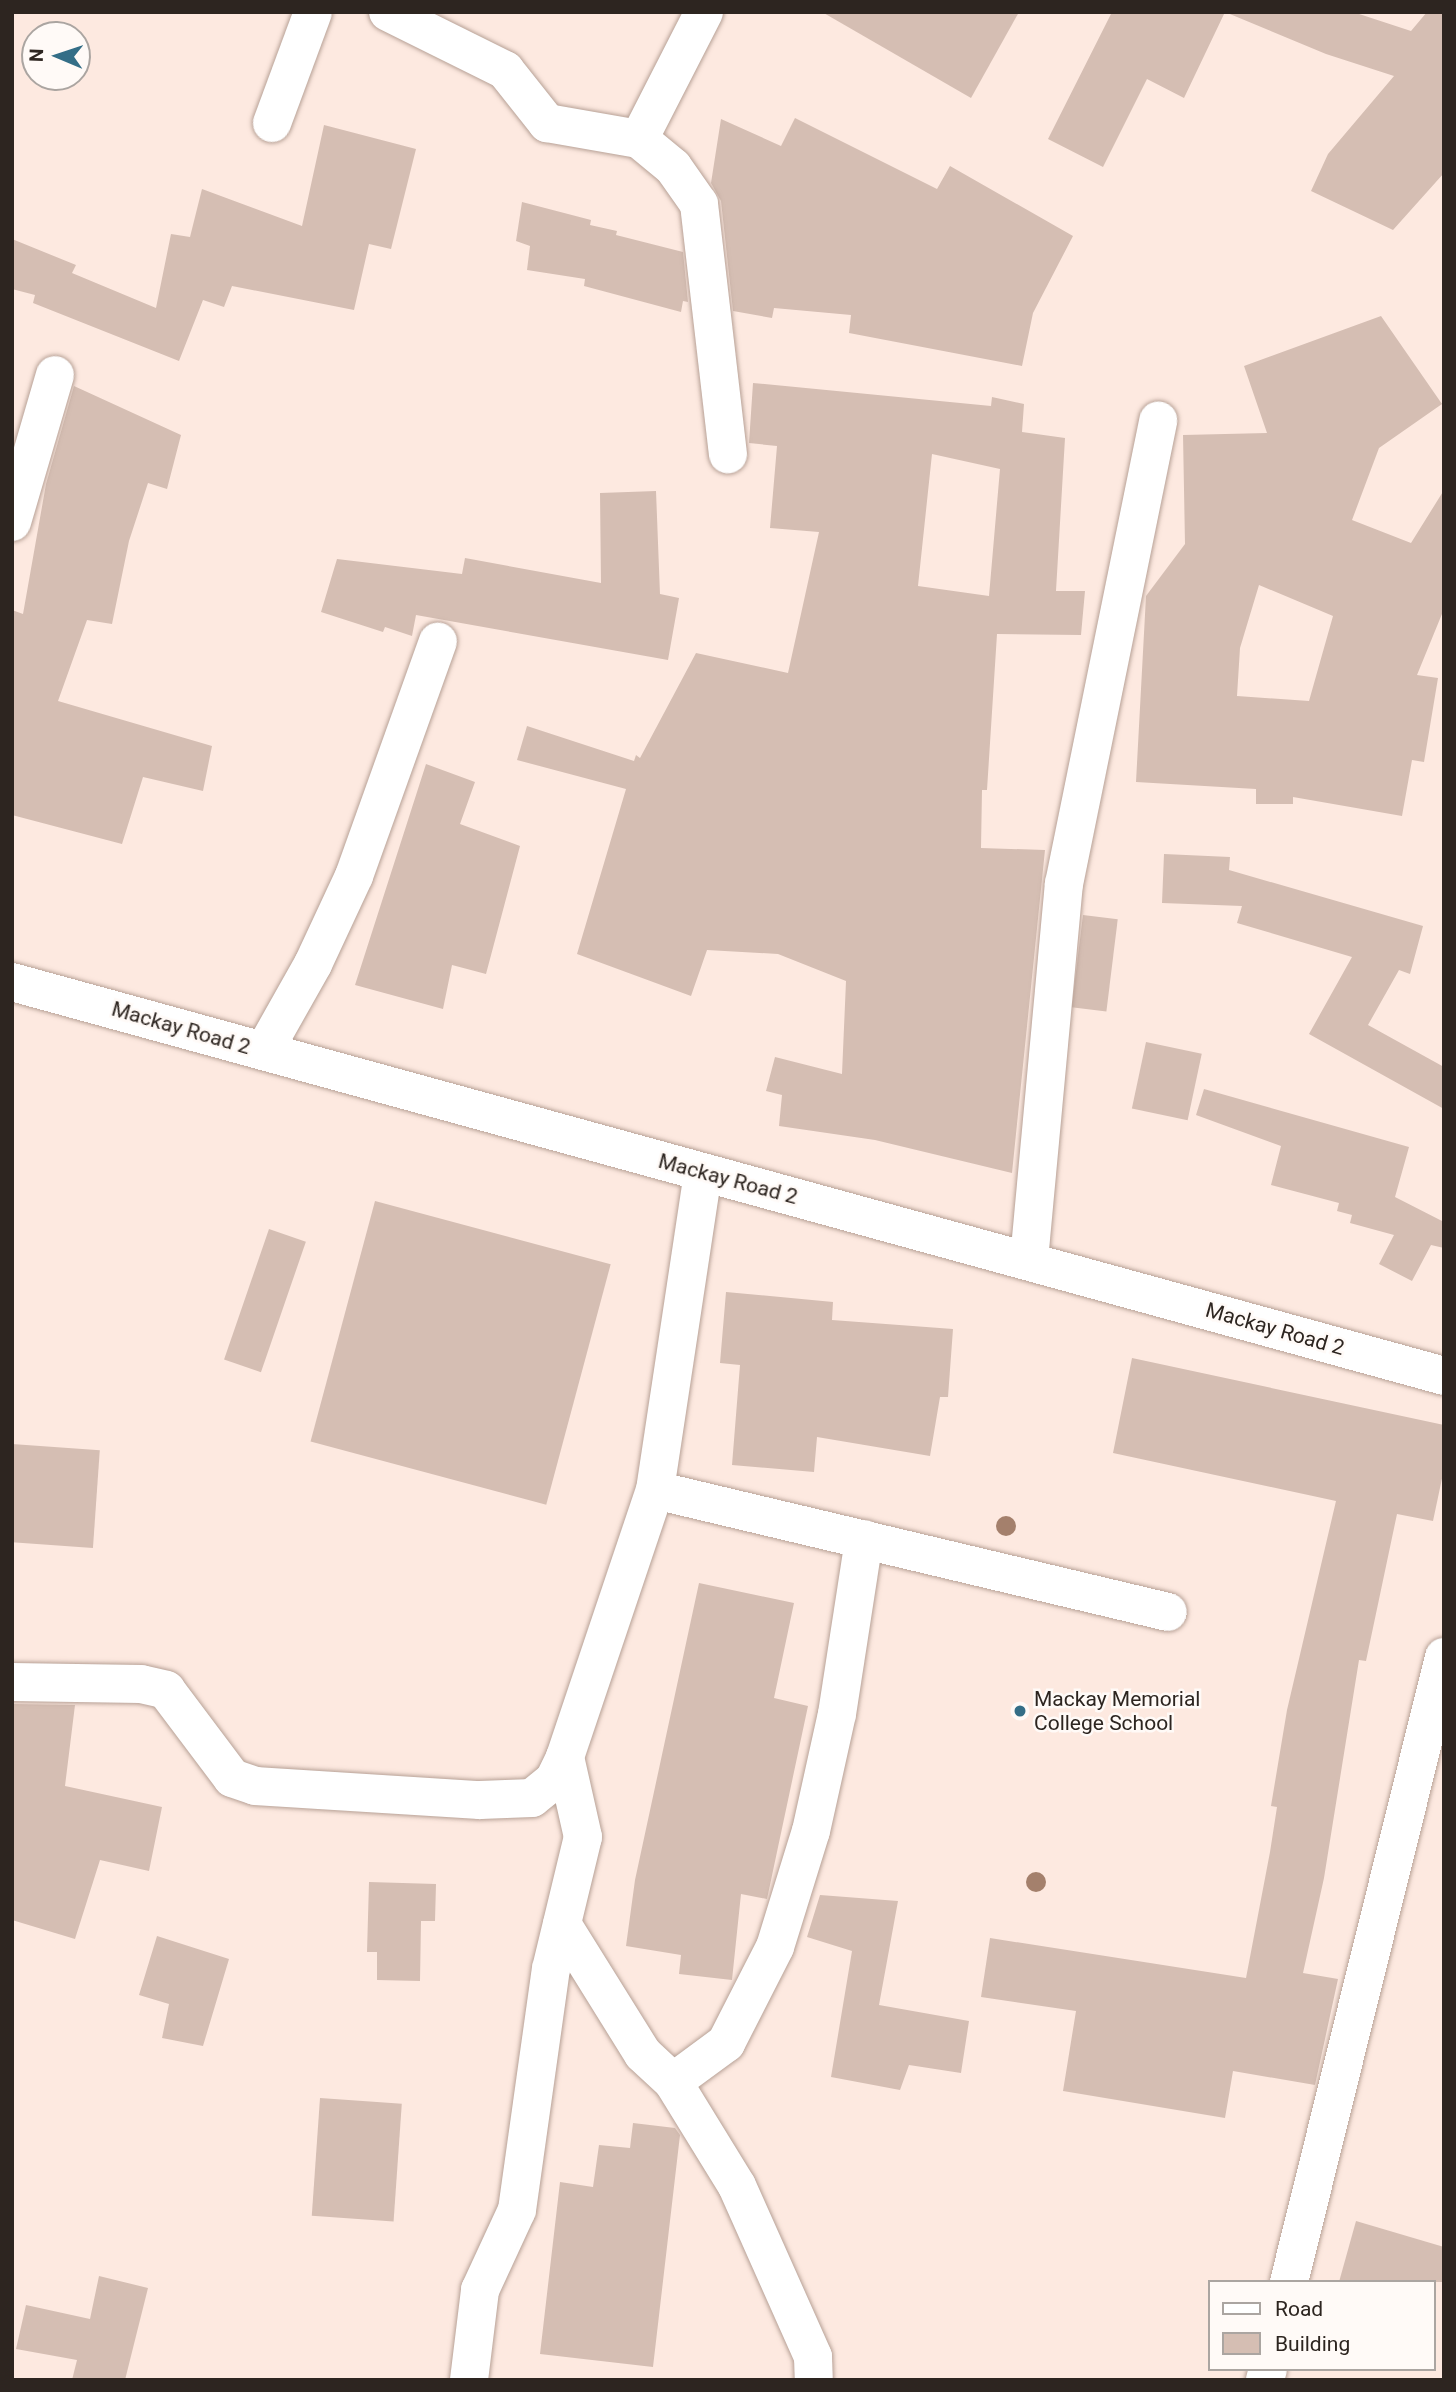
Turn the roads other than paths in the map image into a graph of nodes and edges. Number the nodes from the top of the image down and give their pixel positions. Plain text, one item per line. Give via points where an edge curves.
1 (313, 12) edge
2 (388, 12) edge
3 (704, 12) edge
4 (272, 124) dead end
5 (639, 139) junction
6 (55, 375) dead end
7 (1158, 420) dead end
8 (728, 454) dead end
9 (12, 522) edge
10 (438, 642) dead end
11 (12, 982) edge
12 (264, 1051) junction
13 (703, 1173) junction
14 (1030, 1260) junction
15 (1444, 1376) edge
16 (655, 1490) junction
17 (864, 1539) junction
18 (1168, 1612) dead end
19 (1444, 1657) edge
20 (12, 1682) edge
21 (565, 1757) junction
22 (562, 1924) junction
23 (673, 2082) junction
24 (1289, 2280) edge
25 (469, 2380) edge
26 (814, 2380) edge

1 - 4 street
2 - 5 street via 505,70 547,123
3 - 5 street
5 - 8 street via 673,167 699,204
6 - 9 street
7 - 14 street via 1064,884
10 - 12 street via 354,876 313,964
11 - 12 street, Mackay Road 2
12 - 13 street, Mackay Road 2
13 - 14 street, Mackay Road 2
13 - 16 street
14 - 15 street, Mackay Road 2
16 - 17 street
16 - 21 street
17 - 18 street
17 - 23 street via 837,1714 811,1831 775,1947 726,2043
19 - 24 street
20 - 21 street via 141,1684 166,1690 232,1778 255,1786 480,1800 532,1798 554,1780
21 - 22 street via 583,1838
22 - 23 street via 643,2054
22 - 25 street via 517,2210 480,2290
23 - 26 street via 737,2186 813,2357

